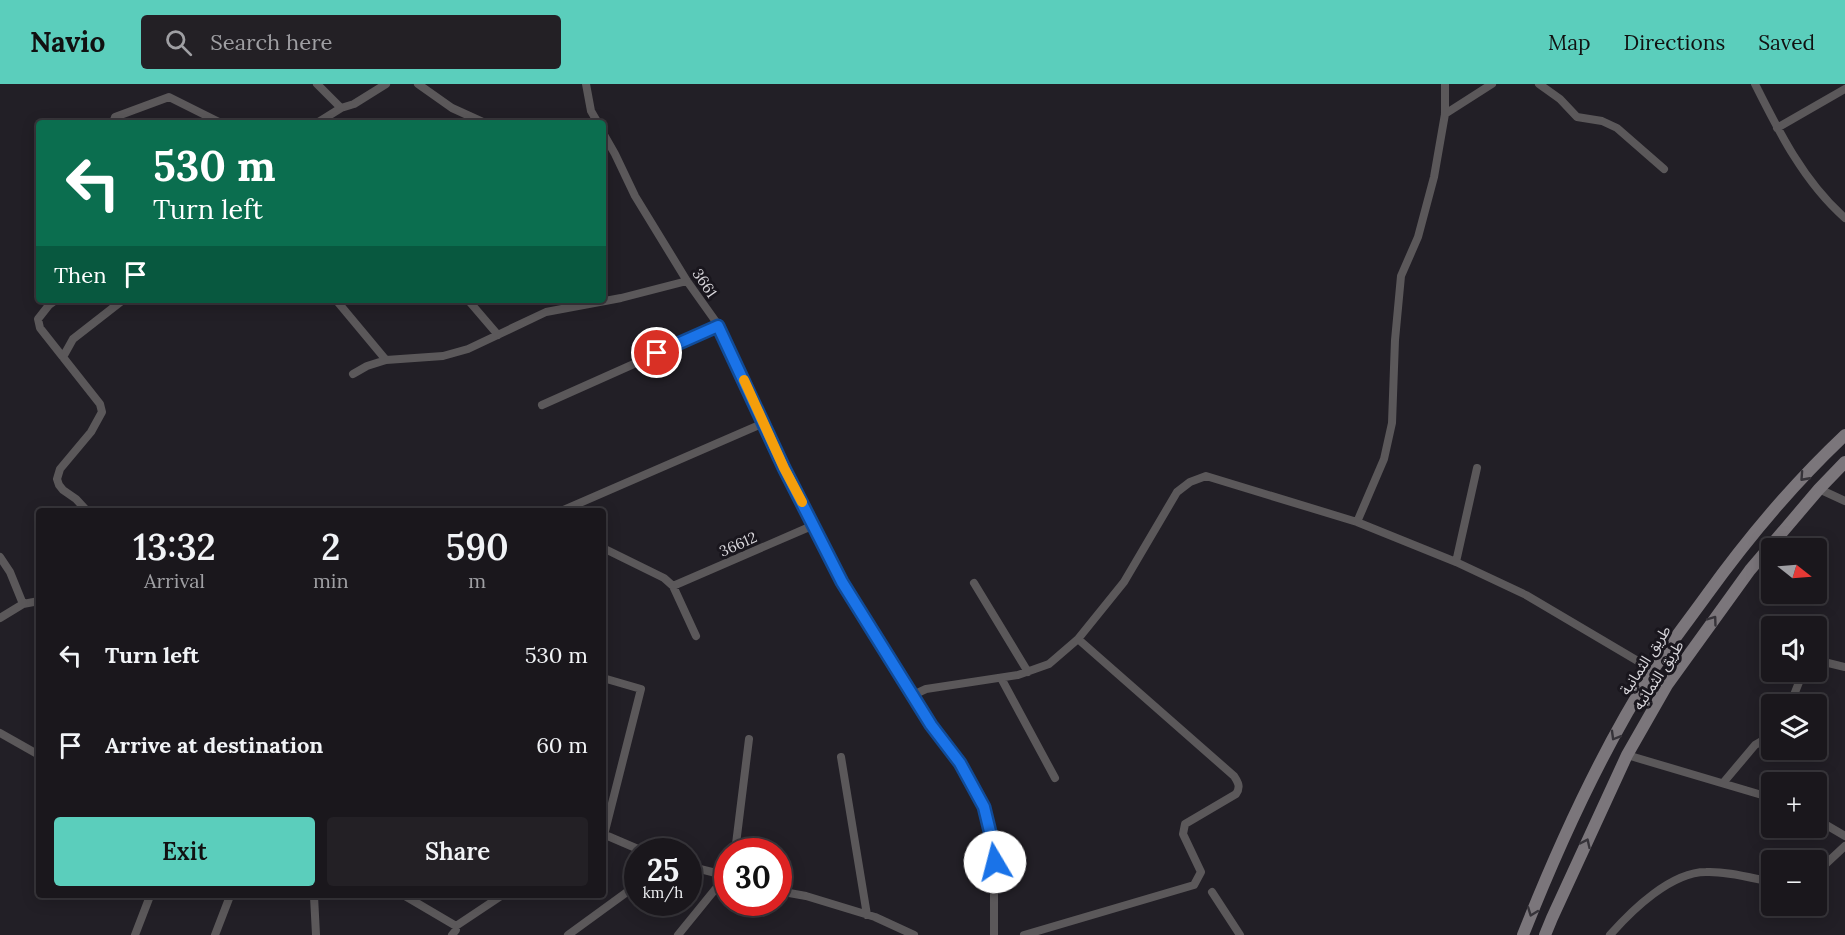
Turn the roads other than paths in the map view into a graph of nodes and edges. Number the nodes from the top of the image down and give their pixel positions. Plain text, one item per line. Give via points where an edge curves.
1 (317, 84) edge
2 (386, 84) edge
3 (418, 84) edge
4 (586, 84) edge
5 (1445, 84) edge
6 (1492, 84) edge
7 (1539, 84) edge
8 (1755, 84) edge
9 (1845, 89) edge
10 (342, 108) junction
11 (1445, 114) junction
12 (113, 120) edge
13 (216, 120) edge
14 (323, 120) edge
15 (478, 120) edge
16 (596, 120) edge
17 (1777, 128) junction
18 (606, 141) edge
19 (1664, 169) dead end
20 (1845, 218) edge
21 (687, 281) junction
22 (606, 301) edge
23 (52, 303) edge
24 (119, 303) edge
25 (338, 303) edge
26 (471, 303) edge
27 (594, 303) edge
28 (718, 326) junction
29 (498, 335) junction
30 (63, 357) junction
31 (386, 360) junction
32 (353, 374) dead end
33 (542, 405) dead end
34 (764, 423) junction
35 (1845, 435) edge
36 (1842, 467) edge
37 (1477, 468) dead end
38 (1819, 489) junction
39 (1845, 501) edge
40 (84, 508) edge
41 (568, 508) edge
42 (1357, 522) junction
43 (814, 525) junction
44 (606, 549) edge
45 (0, 557) edge
46 (1456, 562) junction
47 (974, 583) dead end
48 (673, 586) junction
49 (36, 602) edge
50 (22, 604) junction
51 (0, 618) edge
52 (696, 636) dead end
53 (1078, 639) junction
54 (1827, 663) edge
55 (1845, 667) edge
56 (1653, 670) junction
57 (1028, 672) junction
58 (1001, 678) junction
59 (606, 679) edge
60 (913, 694) junction
61 (0, 733) edge
62 (749, 739) dead end
63 (1761, 741) edge
64 (36, 753) edge
65 (1628, 755) junction
66 (841, 757) dead end
67 (1054, 778) dead end
68 (1723, 783) junction
69 (1761, 795) edge
70 (1827, 825) edge
71 (606, 826) edge
72 (606, 835) edge
73 (1845, 836) edge
74 (737, 838) edge
75 (624, 843) edge
76 (1845, 846) edge
77 (1827, 863) edge
78 (1761, 880) edge
79 (714, 892) edge
80 (1212, 892) dead end
81 (624, 894) edge
82 (792, 894) edge
83 (149, 898) edge
84 (229, 898) edge
85 (314, 898) edge
86 (408, 898) edge
87 (498, 898) edge
88 (867, 915) junction
89 (454, 931) edge
90 (135, 935) edge
91 (215, 935) edge
92 (316, 935) edge
93 (568, 935) edge
94 (678, 935) edge
95 (914, 935) edge
96 (994, 935) edge
97 (1024, 935) edge
98 (1240, 935) edge
99 (1523, 935) edge
100 (1545, 935) edge
101 (1610, 935) edge

1 - 10 street
2 - 10 street
3 - 15 street via 452,108
4 - 16 street
5 - 11 street
6 - 11 street
7 - 19 street via 1577,117 1617,128
8 - 17 street
9 - 17 street
10 - 14 street
11 - 42 street via 1418,237 1401,276 1392,423 1384,459
12 - 13 street via 169,97
17 - 20 street via 1801,168
18 - 21 street, 3661
21 - 22 street
21 - 28 street, 3661
23 - 30 street via 38,319 40,328
24 - 30 street via 73,339
25 - 31 street
26 - 29 street
27 - 29 street via 546,312
28 - 33 street
28 - 34 street, 3661
29 - 31 street via 443,356
30 - 40 street via 102,412 57,478 58,485
31 - 32 street
34 - 41 street
34 - 43 street, 3661
35 -> 56 street, طريق الثمانية via 1745,544
36 - 38 street, طريق الثمانيه
37 - 46 street
38 - 39 street
65 -> 38 street, طريق الثمانيه via 1692,648 1750,570
42 - 46 street
42 - 53 street via 1223,480 1206,476 1190,482 1177,492 1124,582
43 - 48 street, 36612
43 - 60 street, 3661 via 842,582
44 - 48 street
45 - 50 street
46 - 56 street via 1526,595
47 - 57 street
48 - 52 street
49 - 50 street
50 - 51 street
53 - 57 street via 1049,664
53 - 97 street via 1234,776 1239,790 1185,824 1184,834 1201,872 1194,885
54 - 55 street
56 -> 99 street, طريق الثمانية via 1584,796
57 - 58 street
58 - 60 street
58 - 67 street
59 - 71 street via 641,689
60 - 96 street, 3661 via 960,763 984,807 995,862
61 - 64 street
62 - 74 street
63 - 68 street
65 - 68 street
100 -> 65 street, طريق الثمانيه
66 - 88 street
68 - 69 street
70 - 73 street
72 - 75 street
76 - 77 street
78 - 101 street via 1706,872 1686,876 1643,900
79 - 94 street
80 - 98 street
81 - 93 street
82 - 88 street
83 - 90 street
84 - 91 street
85 - 92 street
86 - 89 street
87 - 89 street
88 - 95 street

